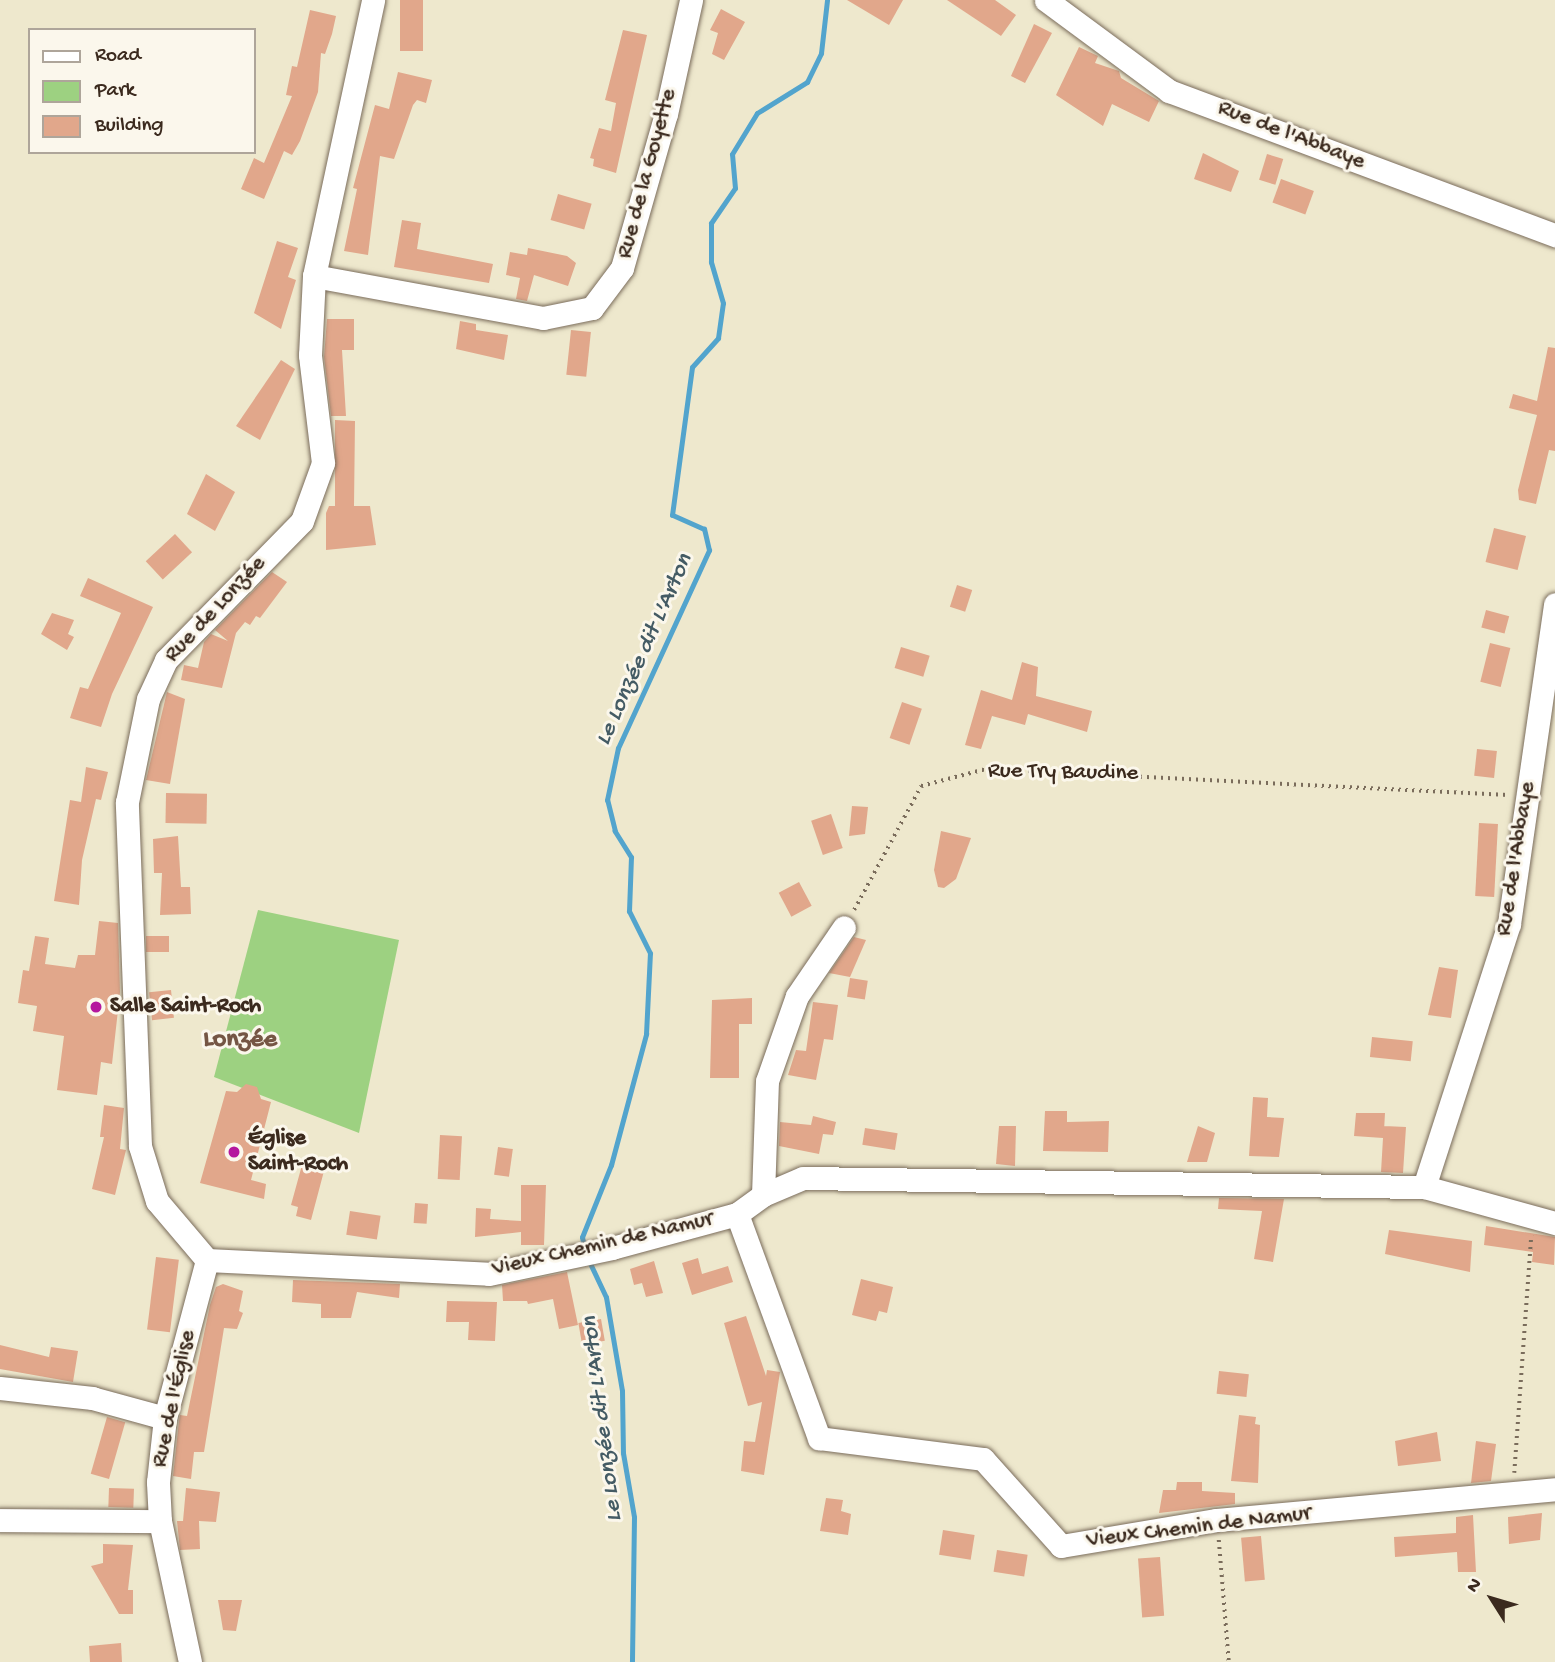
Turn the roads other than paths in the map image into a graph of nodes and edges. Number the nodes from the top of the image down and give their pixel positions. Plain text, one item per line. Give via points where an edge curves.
1 (373, 0) edge
2 (691, 0) edge
3 (1046, 0) edge
4 (1555, 236) edge
5 (314, 276) junction
6 (1555, 604) edge
7 (845, 927) road end
8 (1424, 1187) junction
9 (763, 1195) junction
10 (737, 1214) junction
11 (1544, 1221) edge
12 (207, 1260) junction
13 (0, 1388) edge
14 (165, 1418) junction
15 (1555, 1489) edge
16 (0, 1520) edge
17 (160, 1521) junction
18 (190, 1662) edge

1 - 5 street, Rue de Lonzée
2 - 5 street, Rue de la Goyette via 666,114 622,268 592,308 544,318
3 - 4 street, Rue de l'Abbaye via 1169,91
5 - 12 street, Rue de Lonzée via 310,355 323,463 302,521 166,660 148,699 127,802 139,1146 157,1201
6 - 8 street, Rue de l'Abbaye via 1509,924
7 - 9 street via 797,996 767,1081
8 - 9 street via 803,1178
8 - 11 street
9 - 10 street
10 - 12 street, Vieux Chemin de Namur via 488,1274
10 - 15 street, Vieux Chemin de Namur via 819,1438 983,1459 1061,1546 1217,1520
12 - 14 street, Rue de l'Église
13 - 14 street via 92,1398
14 - 17 street, Rue de l'Église via 158,1482
16 - 17 street
17 - 18 street, Rue de l'Église

